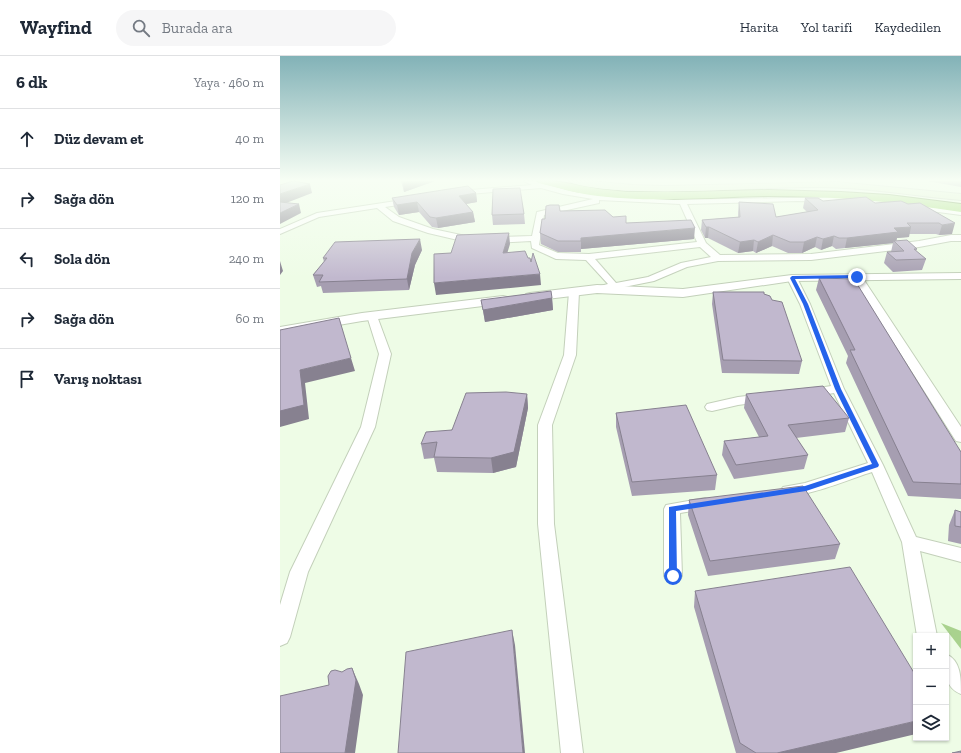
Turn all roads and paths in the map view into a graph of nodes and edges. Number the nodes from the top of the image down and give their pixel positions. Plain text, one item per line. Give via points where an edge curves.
1 (327, 214) edge
2 (389, 214) edge
3 (542, 214) edge
4 (688, 214) edge
5 (280, 232) edge
6 (536, 238) junction
7 (961, 238) edge
8 (702, 244) junction
9 (589, 257) junction
10 (718, 258) junction
11 (961, 276) edge
12 (857, 277) junction
13 (792, 278) junction
14 (614, 286) junction
15 (597, 290) junction
16 (574, 292) junction
17 (372, 316) junction
18 (280, 331) edge
19 (838, 389) junction
20 (800, 394) edge
21 (777, 397) edge
22 (712, 407) dead end
23 (961, 438) edge
24 (876, 465) junction
25 (774, 493) edge
26 (719, 501) edge
27 (910, 542) junction
28 (961, 555) edge
29 (673, 576) dead end
30 (926, 633) edge
31 (280, 637) edge
32 (949, 667) edge
33 (961, 684) edge
34 (572, 753) edge

1 - 5 street via 317,215
2 - 6 street via 396,219 431,231 475,241
3 - 6 street
4 - 8 street
6 - 9 street via 535,246 556,256
7 - 10 street via 811,257
8 - 9 street
8 - 10 street
9 - 14 street
10 - 14 street via 684,265 651,279
11 - 12 street
12 - 13 street
12 - 23 street
13 - 15 street via 683,293
13 - 19 street via 805,304
14 - 15 street
15 - 16 street
16 - 17 street
16 - 34 street via 570,356 545,425 546,524
17 - 18 street
17 - 31 street via 385,354 368,427 299,572
19 - 20 street
19 - 24 street
21 - 22 street
24 - 25 street via 806,488
24 - 27 street
26 - 29 street via 672,509
27 - 28 street
27 - 30 street
32 - 33 street

